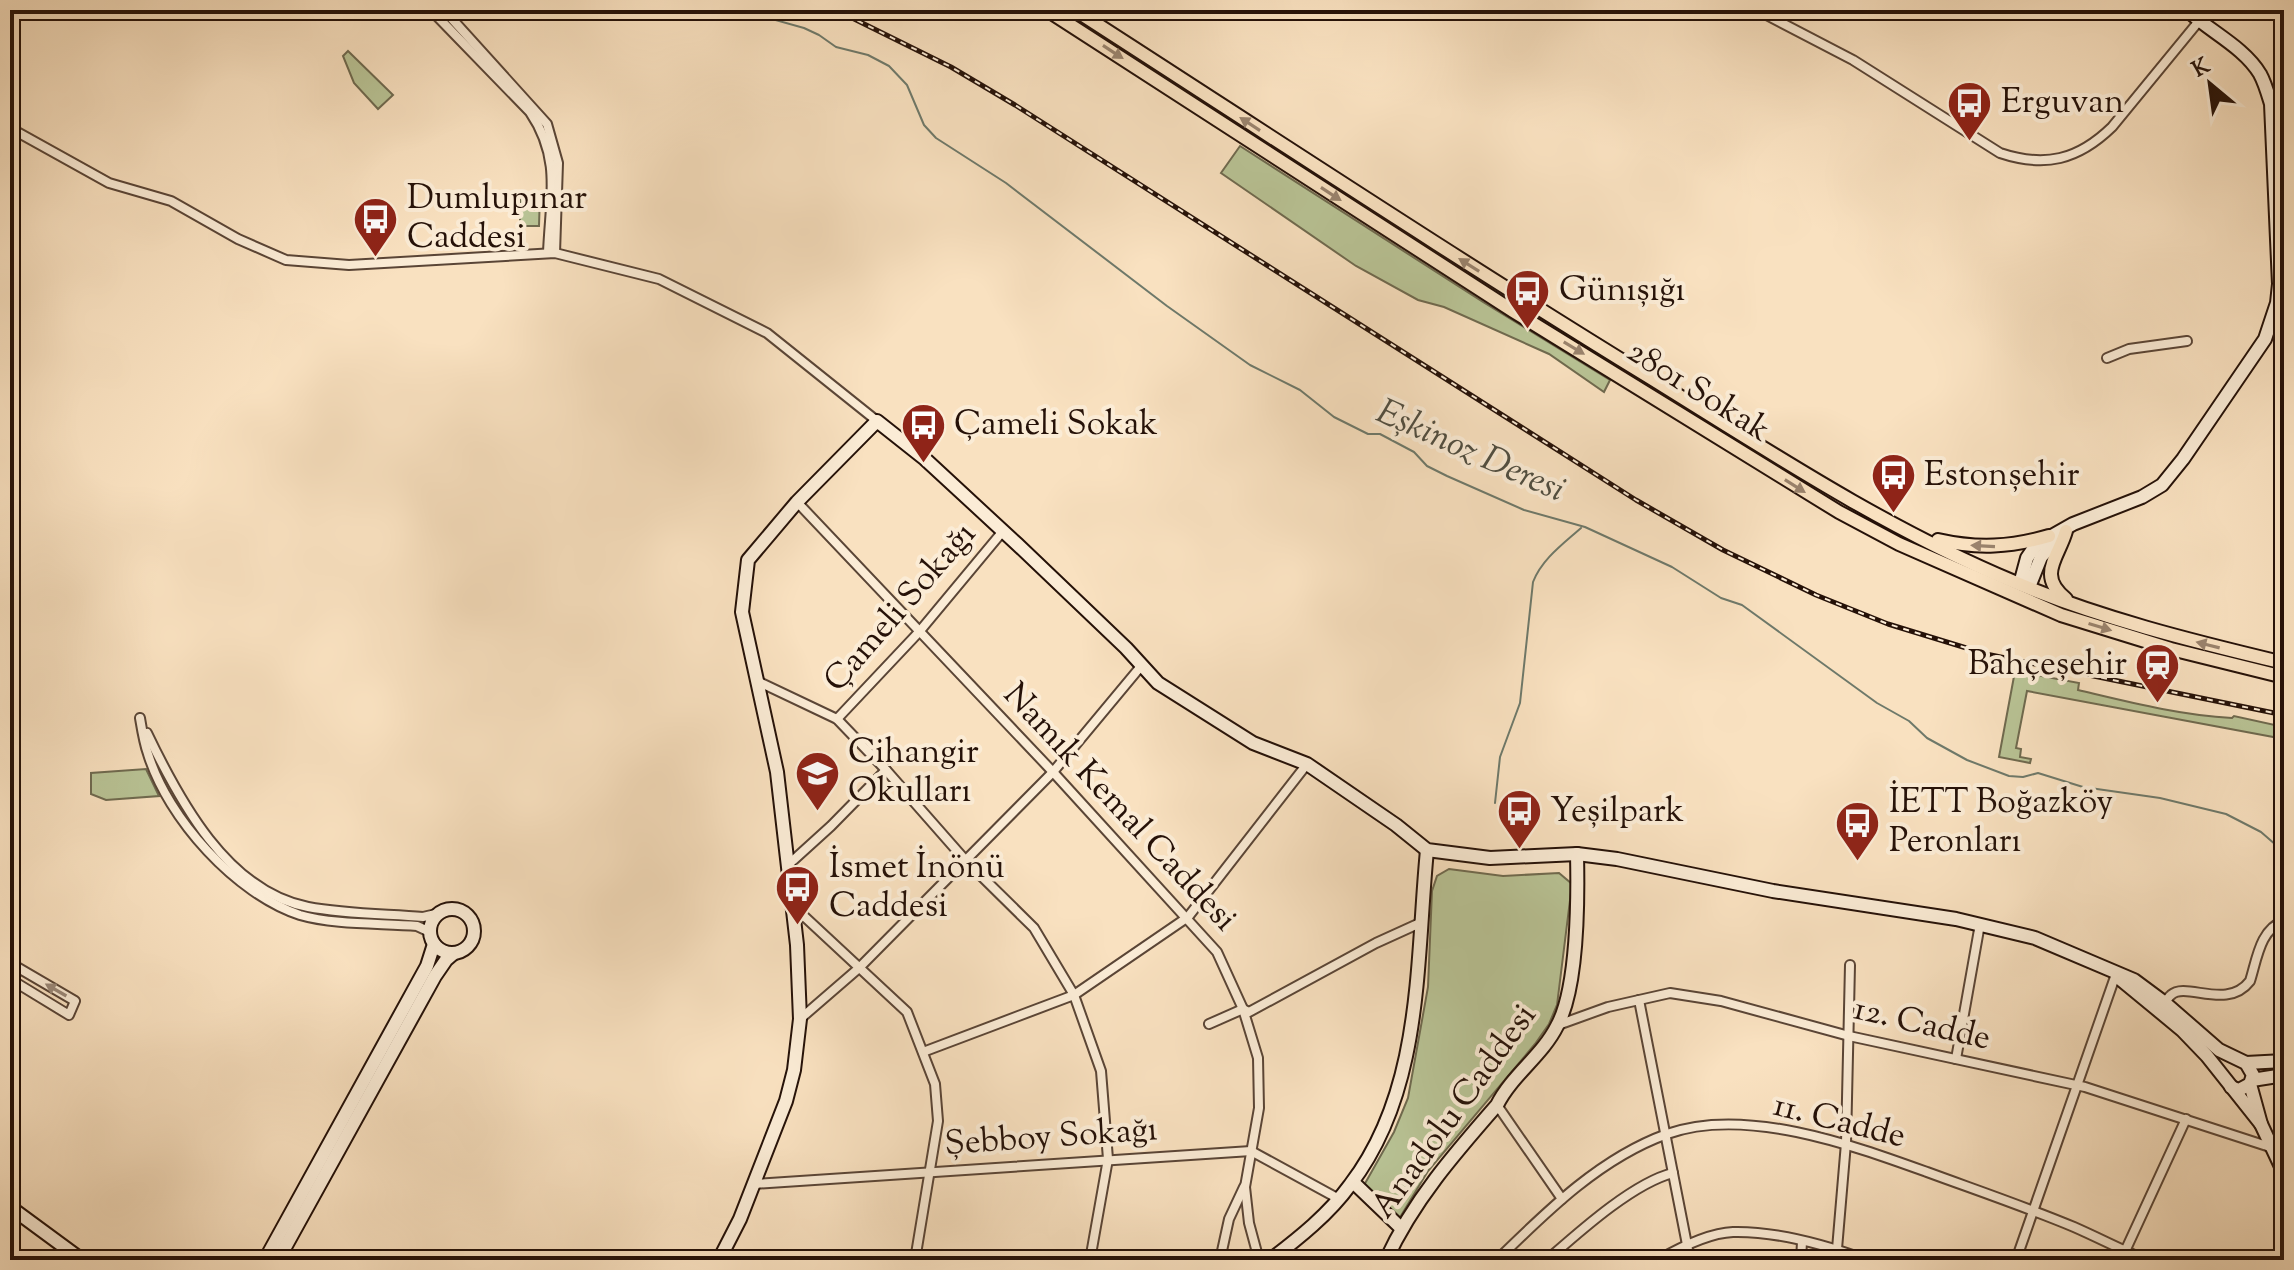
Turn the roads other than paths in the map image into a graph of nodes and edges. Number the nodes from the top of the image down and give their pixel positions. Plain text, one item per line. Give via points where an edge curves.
1 (431, 10) edge
2 (444, 10) edge
3 (1047, 10) edge
4 (1075, 10) edge
5 (1757, 10) edge
6 (2187, 10) edge
7 (2199, 21) junction
8 (10, 128) edge
9 (551, 253) junction
10 (2187, 341) dead end
11 (2107, 358) dead end
12 (877, 421) junction
13 (797, 502) junction
14 (2070, 528) junction
15 (1003, 531) junction
16 (1916, 535) junction
17 (2049, 536) junction
18 (2024, 590) junction
19 (2071, 604) junction
20 (919, 632) junction
21 (2284, 663) edge
22 (1142, 665) junction
23 (2284, 677) edge
24 (757, 681) junction
25 (837, 719) junction
26 (1307, 764) junction
27 (886, 770) junction
28 (1053, 772) junction
29 (1427, 850) junction
30 (1577, 854) junction
31 (966, 861) junction
32 (788, 865) junction
33 (792, 905) junction
34 (440, 913) junction
35 (1188, 917) junction
36 (2284, 921) edge
37 (1420, 923) junction
38 (1980, 924) junction
39 (432, 938) junction
40 (453, 954) junction
41 (10, 963) edge
42 (1850, 965) dead end
43 (859, 968) junction
44 (2116, 974) junction
45 (10, 979) edge
46 (1074, 995) junction
47 (1639, 1000) junction
48 (2163, 1007) junction
49 (1243, 1009) junction
50 (800, 1019) junction
51 (1209, 1024) dead end
52 (1558, 1025) junction
53 (1849, 1036) junction
54 (923, 1052) junction
55 (1956, 1059) junction
56 (2284, 1061) edge
57 (2244, 1062) junction
58 (2284, 1075) edge
59 (2251, 1082) junction
60 (2228, 1084) junction
61 (2079, 1086) junction
62 (1497, 1105) junction
63 (2186, 1119) junction
64 (2261, 1124) junction
65 (1666, 1134) junction
66 (1846, 1143) junction
67 (2273, 1148) junction
68 (1251, 1151) junction
69 (1108, 1159) junction
70 (930, 1172) junction
71 (1673, 1173) junction
72 (2284, 1173) edge
73 (1353, 1182) junction
74 (754, 1184) junction
75 (1245, 1187) junction
76 (1339, 1199) junction
77 (1562, 1199) junction
78 (10, 1207) edge
79 (2034, 1211) junction
80 (1401, 1228) junction
81 (1802, 1242) junction
82 (1687, 1245) junction
83 (1837, 1249) junction
84 (2123, 1256) edge
85 (82, 1260) edge
86 (276, 1260) edge
87 (719, 1260) edge
88 (915, 1260) edge
89 (1090, 1260) edge
90 (1220, 1260) edge
91 (1259, 1260) edge
92 (1270, 1260) edge
93 (1386, 1260) edge
94 (1497, 1260) edge
95 (1547, 1260) edge
96 (1658, 1260) edge
97 (1690, 1260) edge
98 (1801, 1260) edge
99 (1867, 1260) edge
100 (2016, 1260) edge
101 (2146, 1260) edge

1 - 9 street via 541,129 552,161
2 - 9 street via 547,124 558,163
3 -> 18 main road, 2801 Sokak via 1803,491 1899,544
16 -> 4 main road, 2801 Sokak via 1800,471 1537,308
5 - 7 street via 1853,60 2000,153 2047,162 2096,142
6 - 7 street
7 - 14 street via 2259,71 2271,104 2277,303 2265,339 2162,485
8 - 9 street via 109,183 171,201 286,260 349,265
9 - 12 street via 659,279 767,333
10 - 11 street via 2129,349
12 - 13 street
12 - 15 street
13 - 20 street, Namık Kemal Caddesi
13 - 24 street via 748,560 742,612
14 - 17 street
14 - 18 street via 2041,557
14 - 19 main road via 2051,569 2058,593
15 - 20 street, Çameli Sokağı
15 - 22 street
17 -> 16 main road via 2008,547 1984,547
16 - 18 main road, 2801 Sokak
17 - 18 street via 2031,551
18 - 19 main road, 2801 Sokak
18 -> 23 main road, 2801 Sokak via 2061,615
21 -> 19 main road, 2801 Sokak via 2174,637
20 - 25 street, Çameli Sokağı
20 - 28 street, Namık Kemal Caddesi
22 - 26 street via 1158,683 1253,743
22 - 28 street
24 - 25 street
24 - 32 street via 777,772
25 - 27 street
26 - 29 street
26 - 35 street
27 - 31 street
27 - 32 street
28 - 31 street
28 - 35 street, Namık Kemal Caddesi
29 - 30 street via 1490,858
29 - 37 street
30 - 38 street
30 - 52 street, Anadolu Caddesi via 1579,900 1569,985
31 - 43 street
31 - 46 street via 1034,928
32 - 33 street
33 - 43 street
33 - 50 street
34 - 39 street via 431,924
34 - 39 street via 423,917 305,907 270,892 211,842 183,804 140,718 149,757 175,810 232,875 268,902 303,916 417,926
34 - 40 street via 455,909 473,921 472,943
35 - 46 street
35 - 49 street, Namık Kemal Caddesi via 1217,952
36 - 48 street via 2266,933 2245,987 2214,995 2177,992
37 - 49 street via 1249,1012
37 - 73 street via 1414,1012 1403,1073 1385,1124
38 - 44 street via 2035,938
38 - 55 street
39 - 40 street via 439,949
39 - 86 street via 427,966
40 - 86 street via 435,976
45 -> 41 street via 69,1015 75,1001
42 - 53 street
43 - 50 street
43 - 54 street via 907,1012
44 - 48 street
44 - 61 street
46 - 54 street
46 - 69 street via 1101,1071
47 - 52 street, 12. Cadde
47 - 53 street, 12. Cadde via 1670,993 1721,1001
47 - 65 street
48 - 57 street via 2219,1050
48 - 60 street
49 - 51 street
49 - 68 street, Namık Kemal Caddesi via 1258,1058 1259,1108
50 - 74 street via 790,1085
52 - 62 street, Anadolu Caddesi via 1504,1089
53 - 55 street, 12. Cadde
53 - 66 street
54 - 70 street via 935,1084 938,1121
55 - 61 street, 12. Cadde
56 - 57 street
57 - 59 street via 2252,1070
57 - 60 street via 2228,1066
58 - 59 street
59 - 60 street via 2239,1090
59 - 64 street
60 - 64 street
61 - 63 street, 12. Cadde
61 - 79 street
62 - 77 street
62 - 80 street, Anadolu Caddesi
63 - 67 street, 12. Cadde
63 - 84 street
64 - 67 street
65 - 66 street, 11. Cadde via 1738,1126
65 - 71 street
65 - 77 street, 11. Cadde via 1622,1156
66 - 79 street, 11. Cadde
66 - 83 street
67 - 72 street
68 - 69 street, Şebboy Sokağı
68 - 75 street, Namık Kemal Caddesi
68 - 76 street
69 - 70 street, Şebboy Sokağı
69 - 89 street
70 - 74 street, Şebboy Sokağı
70 - 88 street
71 - 82 street
71 - 95 street via 1655,1177
73 - 76 street
73 - 80 street
74 - 87 street
75 - 90 street via 1229,1219
75 - 91 street, Namık Kemal Caddesi
76 - 92 street
77 - 94 street, 11. Cadde
78 - 85 street
79 - 84 street, 11. Cadde
79 - 100 street
80 - 93 street, Anadolu Caddesi
81 - 82 street via 1731,1232
81 - 83 street
81 - 98 street
82 - 96 street
82 - 97 street
83 - 99 street
84 - 101 street, 11. Cadde

